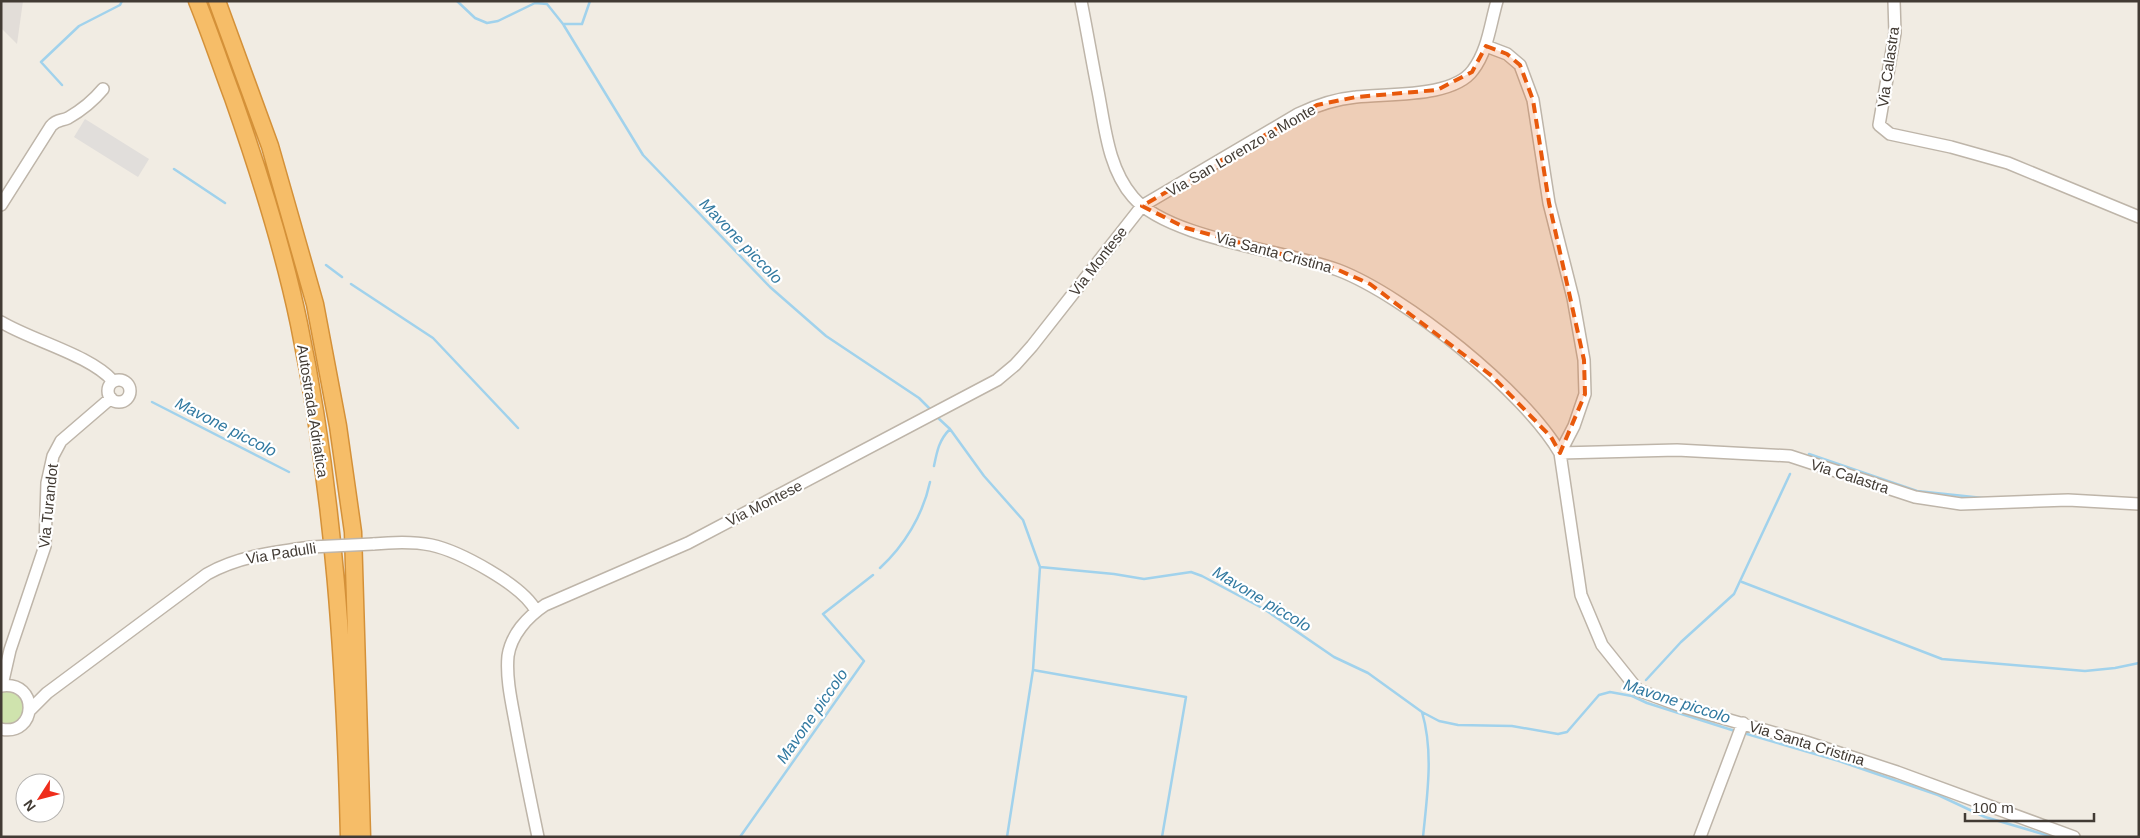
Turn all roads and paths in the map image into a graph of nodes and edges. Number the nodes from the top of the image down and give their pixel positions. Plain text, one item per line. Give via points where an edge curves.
1 (197, 1) edge
2 (217, 1) edge
3 (1081, 1) edge
4 (1497, 1) edge
5 (1894, 1) edge
6 (1486, 46) junction
7 (103, 89) dead end
8 (1, 205) edge
9 (1142, 206) junction
10 (2139, 217) edge
11 (1, 322) edge
12 (113, 381) junction
13 (111, 398) junction
14 (1560, 453) junction
15 (2139, 504) edge
16 (536, 610) junction
17 (8, 663) junction
18 (2, 686) edge
19 (22, 691) junction
20 (47, 693) junction
21 (30, 710) junction
22 (1743, 723) junction
23 (2, 730) edge
24 (349, 837) edge
25 (362, 837) edge
26 (538, 837) edge
27 (1700, 837) edge
28 (2074, 837) edge

1 - 24 highway, Autostrada Adriatica via 263,184 302,342 321,448 336,593 346,725
2 - 25 highway, Autostrada Adriatica via 270,146 315,304 338,426 353,532
3 - 9 street, Via Santa Cristina via 1110,152 1121,180
4 - 6 street, Via San Lorenzo a Monte
5 - 10 street, Via Calastra via 1895,33 1878,125 1890,134 2008,163
6 - 9 street, Via San Lorenzo a Monte via 1472,72 1457,83 1437,90 1356,97 1317,105
6 - 14 street via 1507,54 1520,65 1533,100 1549,204 1575,307 1584,360 1585,394
7 - 8 street via 86,107 51,126
9 - 14 street, Via Santa Cristina via 1156,216 1186,228 1336,270 1370,284 1450,340 1492,376 1551,437
9 - 16 street, Via Montese via 1015,365 998,380 688,543
11 - 12 street via 94,366
12 - 13 street via 108,391
12 - 13 street via 126,381 130,391 124,401
13 - 17 street, Via Turandot via 61,441 53,456 47,483 45,546
14 - 15 street, Via Calastra via 1676,450 1790,456 1915,497 1961,504 2068,500
14 - 22 street, Via Santa Cristina via 1581,595 1602,646 1638,690 1676,705
16 - 20 street, Via Padulli, bridge via 532,601 516,587 432,545 404,542 267,553 218,568 189,586
16 - 26 street, Via Montese via 513,640 508,656 512,707
17 - 18 street, Via Turandot
17 - 19 street
18 - 19 street
19 - 20 street
19 - 21 street
20 - 21 street, Via Padulli
21 - 23 street, Via Padulli via 18,727
22 - 27 street
22 - 28 street, Via Santa Cristina via 1897,772

